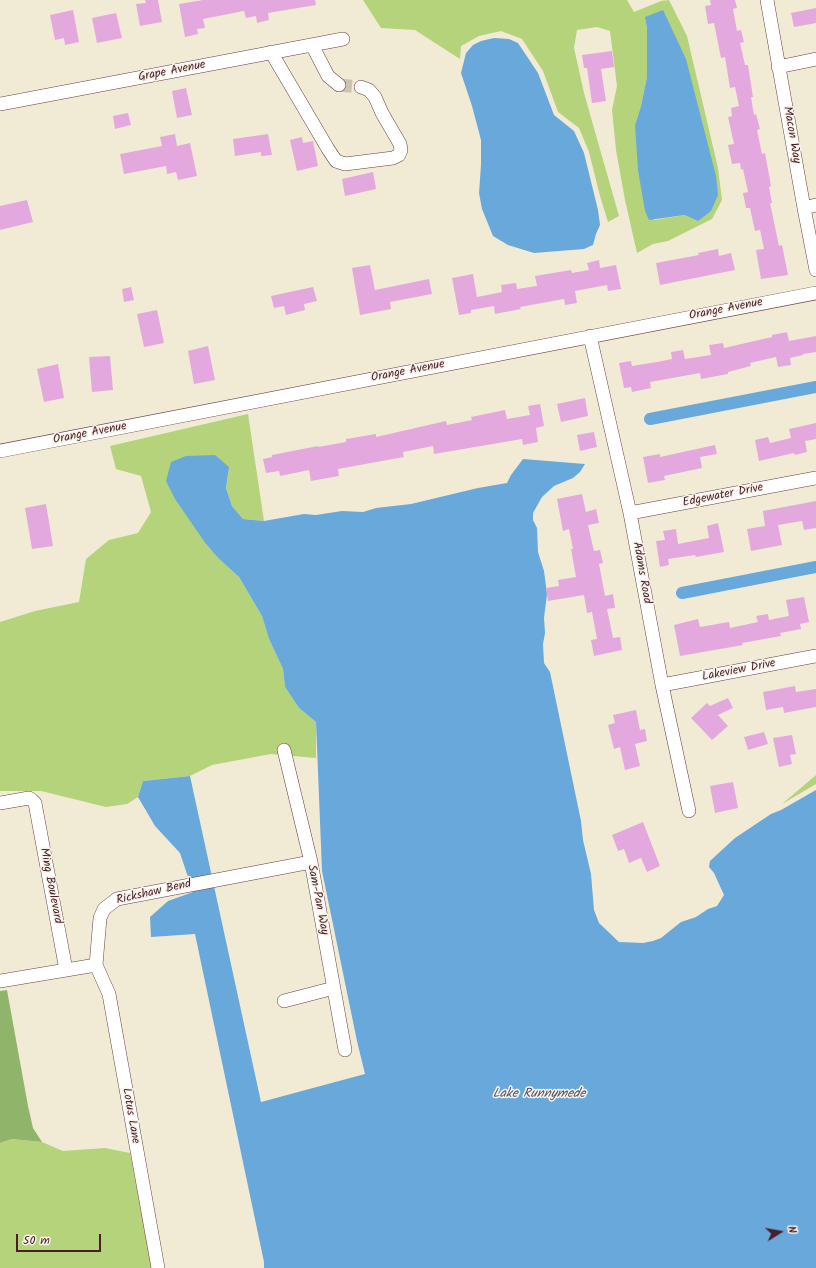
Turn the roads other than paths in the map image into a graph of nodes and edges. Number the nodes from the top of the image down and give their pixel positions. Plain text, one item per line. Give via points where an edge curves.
1 (766, 0) edge
2 (343, 39) dead end
3 (312, 45) junction
4 (271, 52) junction
5 (816, 59) edge
6 (778, 67) junction
7 (339, 85) tunnel mouth
8 (361, 87) tunnel mouth
9 (0, 104) edge
10 (810, 207) edge
11 (816, 270) edge
12 (816, 293) edge
13 (590, 336) junction
14 (0, 452) edge
15 (816, 478) edge
16 (630, 513) junction
17 (816, 656) edge
18 (662, 685) junction
19 (284, 750) dead end
20 (0, 803) edge
21 (689, 811) dead end
22 (310, 862) junction
23 (96, 966) junction
24 (66, 970) junction
25 (0, 981) edge
26 (334, 988) junction
27 (284, 1001) dead end
28 (345, 1050) dead end
29 (158, 1268) edge

1 - 6 street, Macon Way
2 - 3 street, Grape Avenue
3 - 4 street, Grape Avenue
3 - 7 street via 328,76
4 - 8 street via 328,149 336,161 345,164 393,158 399,155 401,150 375,97 369,90
4 - 9 street, Grape Avenue
5 - 6 street
6 - 10 street, Macon Way
10 - 11 street, Macon Way
12 - 13 street, Orange Avenue
13 - 14 street, Orange Avenue
13 - 16 street, Adams Road
15 - 16 street, Edgewater Drive
16 - 18 street, Adams Road
17 - 18 street, Lakeview Drive
18 - 21 street, Adams Road
19 - 22 street, Sam-Pan Way
20 - 24 street, Ming Boulevard via 29,798 35,803
22 - 23 street, Rickshaw Bend via 117,899 104,909 100,918
22 - 26 street, Sam-Pan Way
23 - 24 street
23 - 29 street, Lotus Lane via 109,994
24 - 25 street
26 - 27 street
26 - 28 street, Sam-Pan Way

